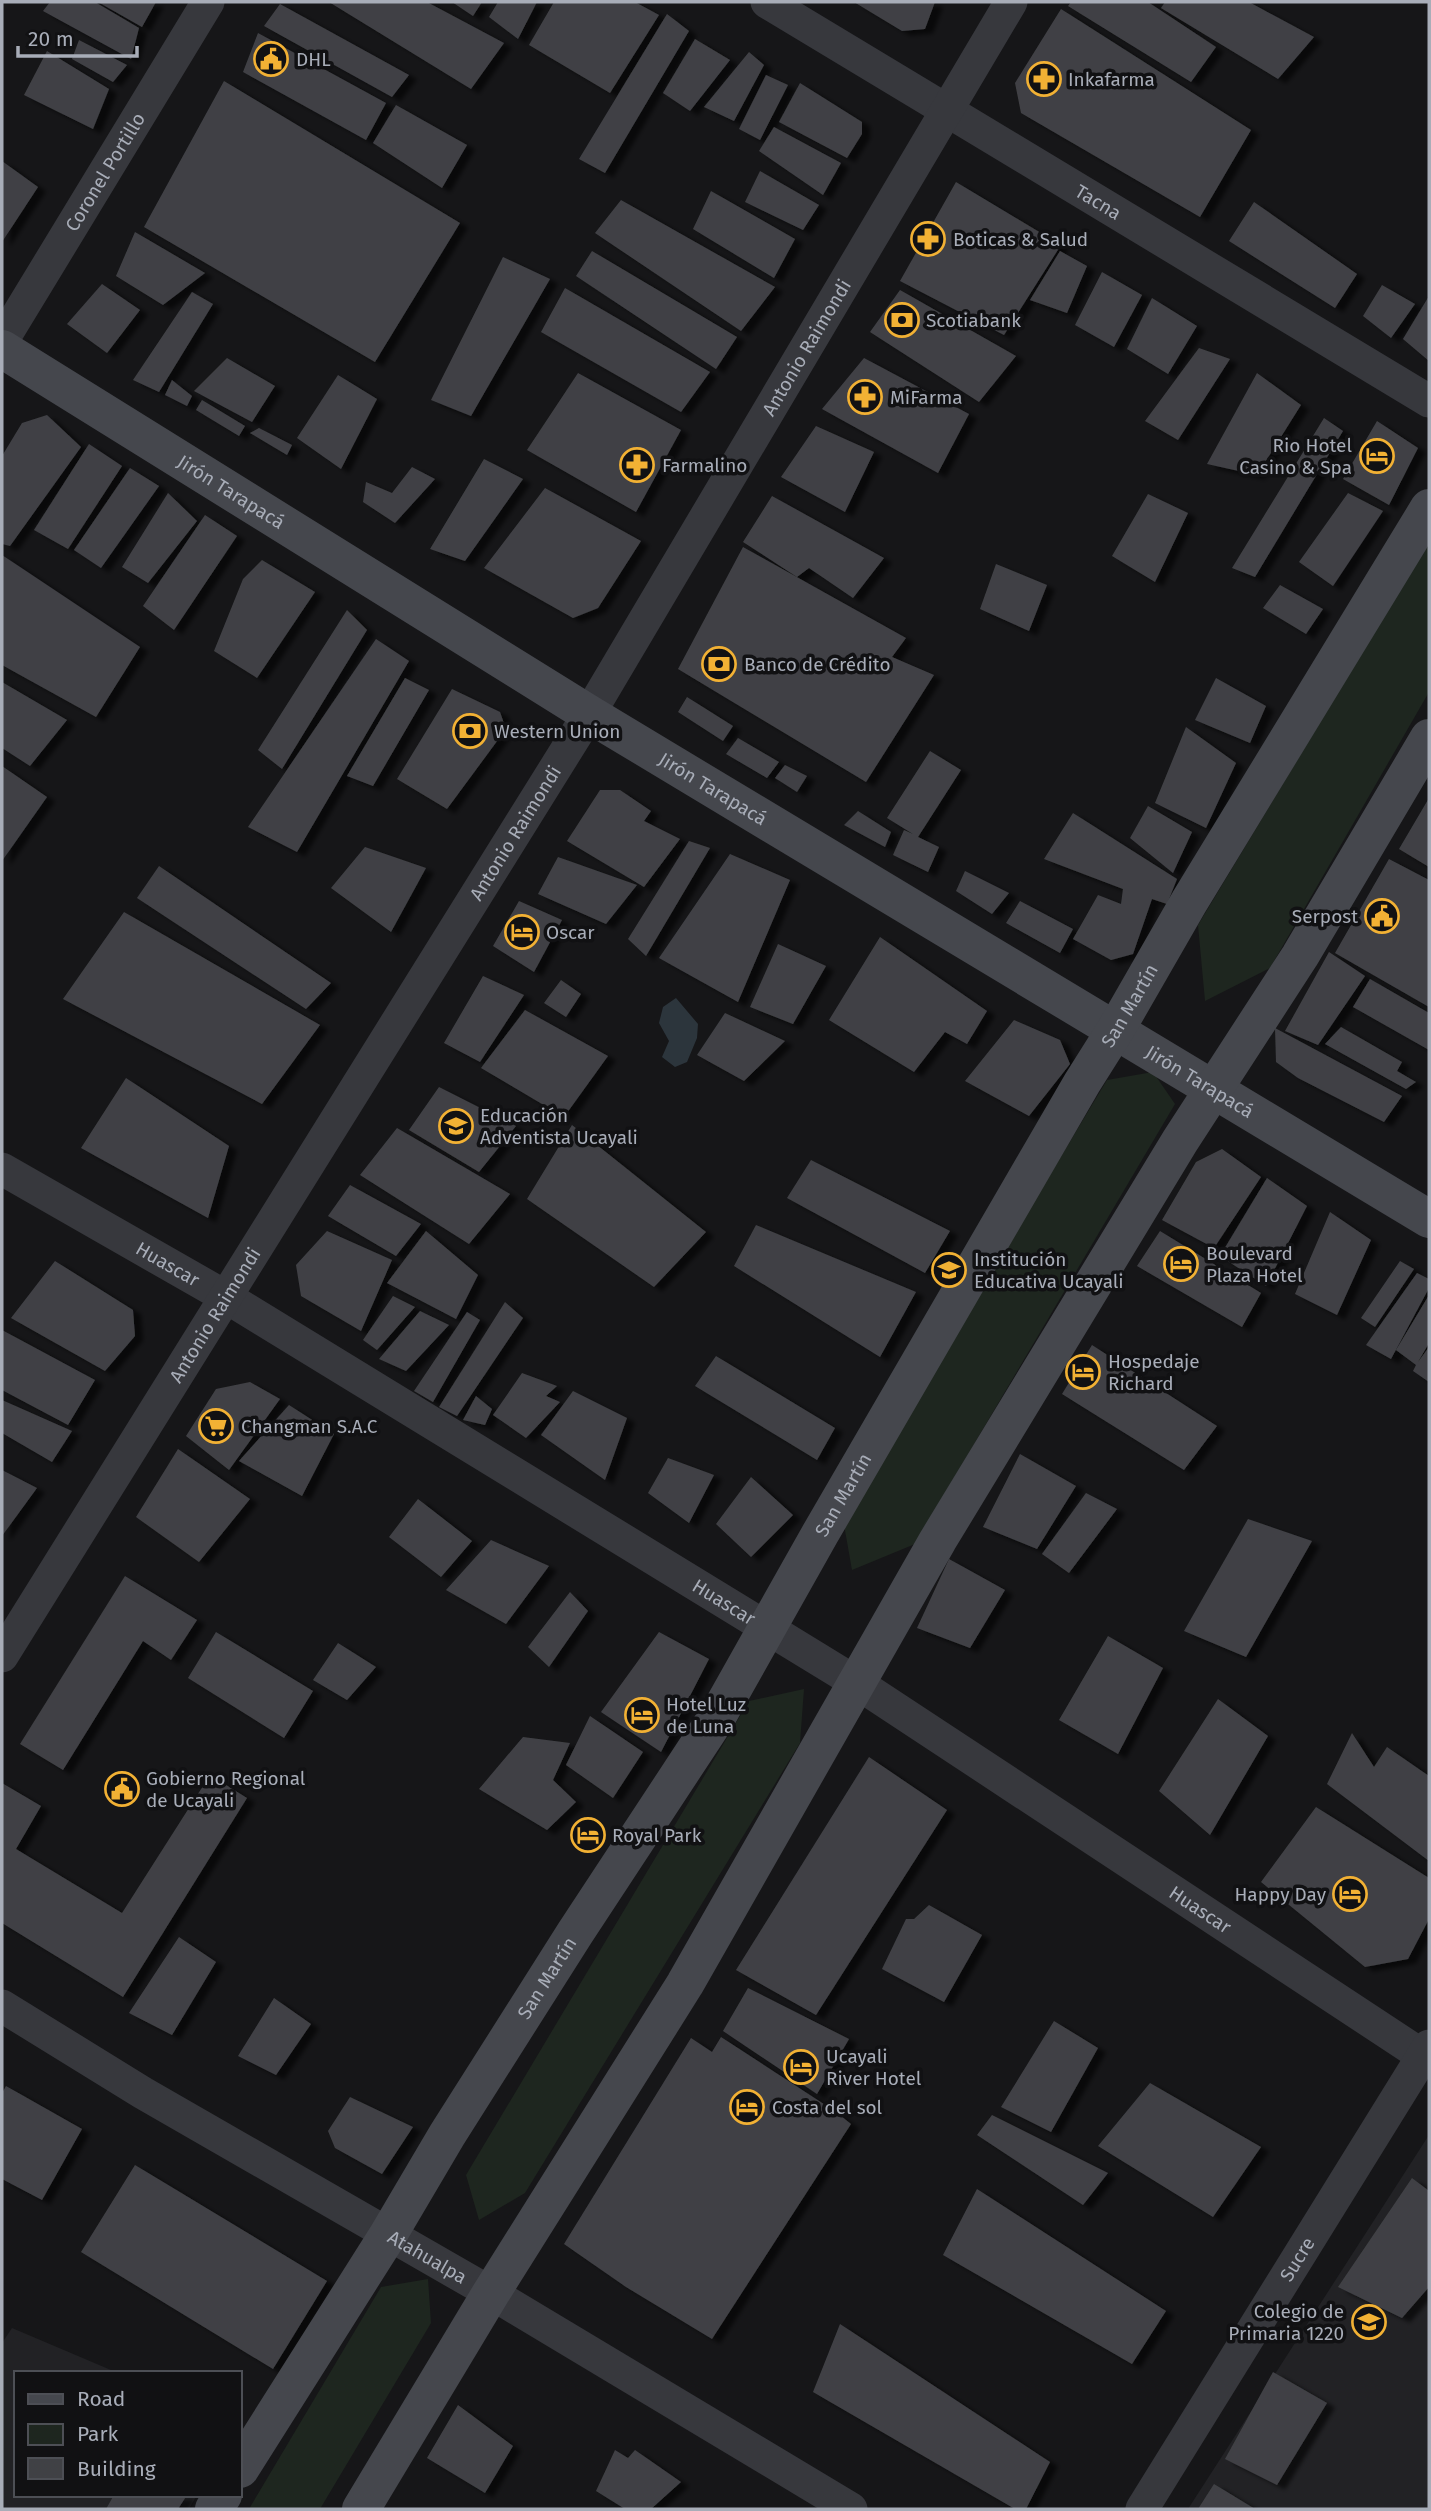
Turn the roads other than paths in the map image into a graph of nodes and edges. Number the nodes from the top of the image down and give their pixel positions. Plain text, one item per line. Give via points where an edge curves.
1 (208, 2) edge
2 (767, 2) edge
3 (1011, 2) edge
4 (946, 110) junction
5 (2, 341) edge
6 (2, 349) edge
7 (1429, 401) edge
8 (1429, 508) edge
9 (589, 714) junction
10 (1429, 738) edge
11 (1116, 1029) junction
12 (1214, 1088) junction
13 (2, 1169) edge
14 (1429, 1219) edge
15 (226, 1297) junction
16 (766, 1629) junction
17 (2, 1656) edge
18 (857, 1683) junction
19 (2, 2006) edge
20 (1427, 2054) edge
21 (388, 2235) junction
22 (491, 2293) junction
23 (242, 2466) edge
24 (361, 2509) edge
25 (851, 2509) edge
26 (1142, 2509) edge

1 - 5 street, Coronel Portillo
2 - 4 street, Tacna
3 - 4 street, Antonio Raimondi
4 - 7 street, Tacna
4 - 9 street, Antonio Raimondi
6 - 9 main road, Jirón Tarapacá
8 - 11 main road, San Martín
9 - 11 main road, Jirón Tarapacá
9 - 15 street, Antonio Raimondi
10 - 12 main road via 1300,956
11 - 12 main road, Jirón Tarapacá
11 - 16 main road, San Martín
12 - 14 main road, Jirón Tarapacá
12 - 18 main road via 938,1540
13 - 15 street, Huascar
15 - 16 street, Huascar
15 - 17 street, Antonio Raimondi
16 - 18 street, Huascar
16 - 21 main road, San Martín via 717,1717 575,1933
18 - 20 street, Huascar
18 - 22 main road via 685,1984
19 - 21 street, Atahualpa
20 - 26 street, Sucre
21 - 22 street, Atahualpa
21 - 23 main road, San Martín
22 - 24 main road
22 - 25 street, Atahualpa

